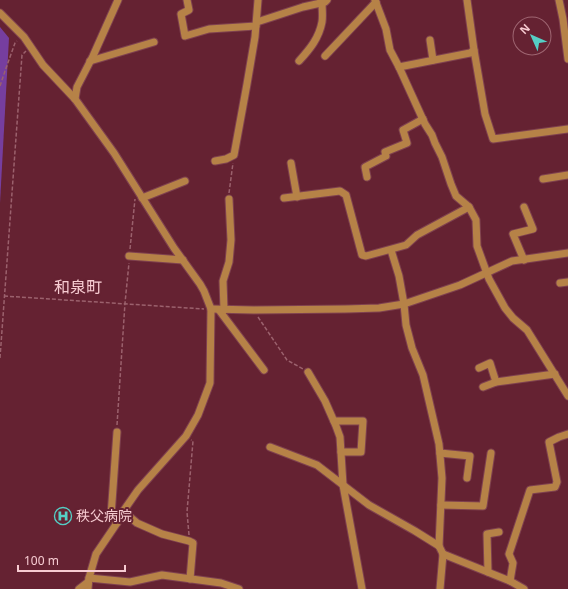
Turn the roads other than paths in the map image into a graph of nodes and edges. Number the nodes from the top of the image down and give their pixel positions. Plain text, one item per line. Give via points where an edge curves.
1 (118, 0) edge
2 (187, 0) edge
3 (258, 0) edge
4 (467, 0) edge
5 (559, 0) edge
6 (323, 1) edge
7 (375, 1) edge
8 (0, 13) edge
9 (256, 24) junction
10 (430, 40) dead end
11 (154, 42) dead end
12 (474, 50) junction
13 (325, 56) dead end
14 (568, 59) edge
15 (433, 60) junction
16 (90, 61) junction
17 (299, 61) dead end
18 (399, 67) junction
19 (75, 99) junction
20 (423, 119) junction
21 (568, 129) edge
22 (215, 161) dead end
23 (291, 163) dead end
24 (568, 175) edge
25 (368, 177) dead end
26 (544, 179) dead end
27 (185, 181) dead end
28 (297, 197) junction
29 (142, 198) junction
30 (284, 198) dead end
31 (229, 199) road end
32 (468, 207) junction
33 (524, 207) dead end
34 (391, 250) junction
35 (568, 253) edge
36 (129, 256) road end
37 (183, 260) junction
38 (524, 260) junction
39 (487, 273) junction
40 (568, 282) edge
41 (560, 283) dead end
42 (404, 304) junction
43 (218, 310) junction
44 (479, 368) dead end
45 (264, 370) dead end
46 (308, 372) road end
47 (555, 374) junction
48 (496, 382) junction
49 (483, 387) dead end
50 (568, 396) edge
51 (334, 421) junction
52 (117, 432) road end
53 (568, 434) edge
54 (270, 447) dead end
55 (341, 452) junction
56 (440, 453) junction
57 (491, 453) dead end
58 (467, 478) dead end
59 (343, 485) junction
60 (441, 505) junction
61 (122, 513) junction
62 (117, 523) junction
63 (499, 532) dead end
64 (439, 546) junction
65 (444, 554) junction
66 (488, 572) junction
67 (190, 579) junction
68 (510, 581) junction
69 (88, 583) edge
70 (79, 589) edge
71 (239, 589) edge
72 (362, 589) edge
73 (440, 589) edge
74 (524, 589) edge

1 - 16 street
2 - 9 street via 189,10 181,14 186,36 209,30
3 - 9 street
4 - 12 street
5 - 14 street
6 - 9 street
6 - 17 street via 322,22 317,36 312,47
7 - 13 street
7 - 18 street via 386,29 390,50
8 - 19 street via 24,37 43,65
9 - 22 street via 234,155
10 - 15 street
11 - 16 street
12 - 15 street
12 - 21 street via 485,114 493,139
15 - 18 street
16 - 19 street via 77,87
18 - 20 street
19 - 29 street via 114,153
20 - 25 street via 403,130 408,143 385,152 386,156 365,167
20 - 32 street via 442,157 456,196
23 - 28 street
24 - 26 street
27 - 29 street
28 - 30 street
28 - 34 street via 340,191 346,195 362,255
29 - 37 street
31 - 43 street via 229,262
32 - 34 street via 417,235 406,245
32 - 39 street via 476,220 477,246
33 - 38 street via 533,229 513,234
34 - 42 street
35 - 38 street
36 - 37 street
37 - 43 street
38 - 39 street via 512,261
39 - 42 street
39 - 47 street via 505,308 527,330
40 - 41 street
42 - 43 street via 379,308
42 - 56 street via 406,325 422,376
43 - 45 street
43 - 61 street via 210,383 198,415 186,436 138,490
44 - 48 street via 490,363
46 - 51 street
47 - 48 street
47 - 50 street
48 - 49 street
51 - 55 street via 340,437
51 - 55 street via 363,421 361,452
52 - 62 street via 111,516
53 - 68 street via 549,442 557,482 555,487 530,490 509,554 513,563
54 - 59 street via 317,464
55 - 59 street
56 - 58 street via 470,456
56 - 60 street
57 - 60 street via 483,506
59 - 64 street via 368,505
59 - 72 street
60 - 64 street
61 - 62 street
61 - 67 street via 162,534 193,543
62 - 69 street via 96,554
63 - 66 street via 487,534
64 - 65 street
65 - 66 street
65 - 73 street
66 - 68 street
67 - 69 street via 162,575 130,582
67 - 71 street via 221,583
68 - 74 street
69 - 70 street

